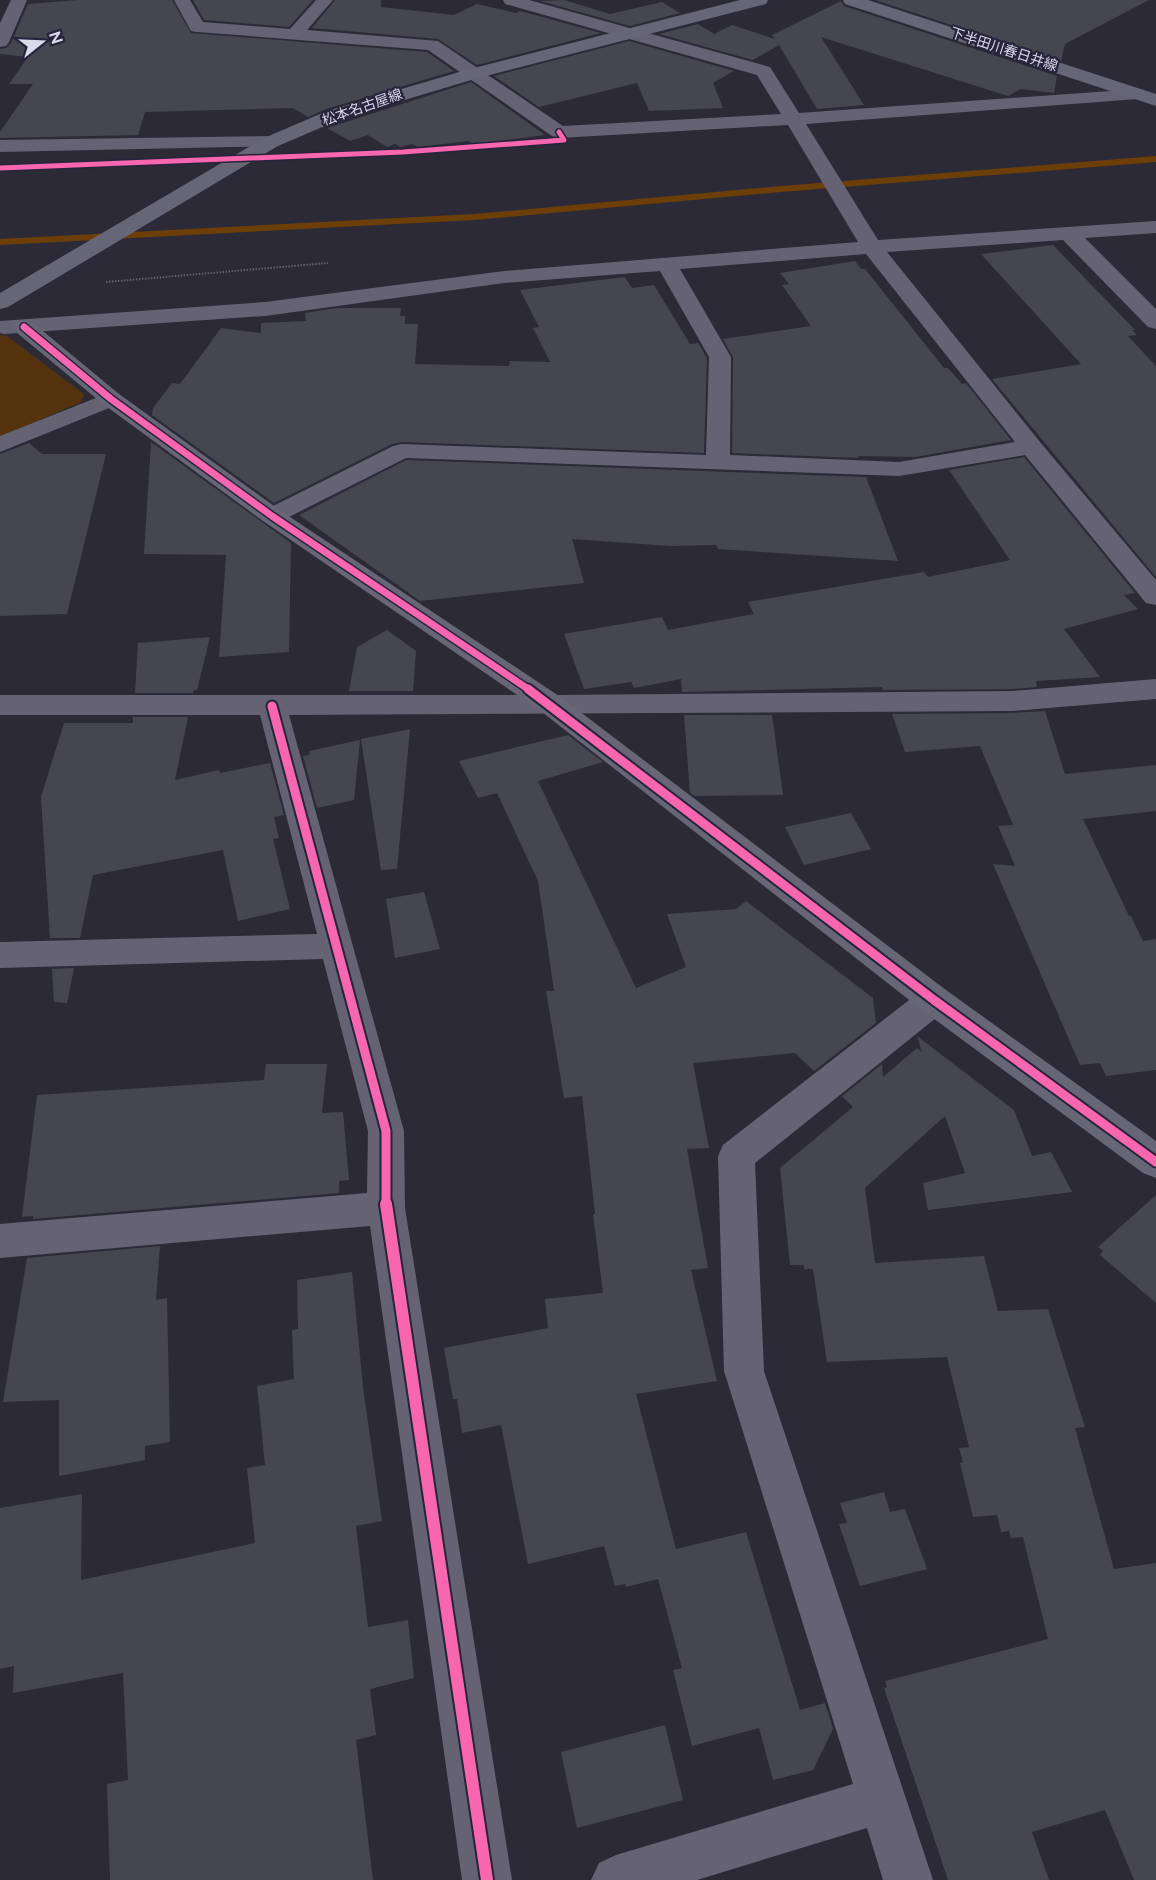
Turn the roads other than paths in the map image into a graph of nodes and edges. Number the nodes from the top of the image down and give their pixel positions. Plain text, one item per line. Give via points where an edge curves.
1 (19, 0) edge
2 (183, 0) edge
3 (325, 0) edge
4 (511, 0) edge
5 (760, 0) edge
6 (851, 0) edge
7 (294, 34) junction
8 (628, 34) junction
9 (0, 42) edge
10 (472, 74) junction
11 (1138, 94) junction
12 (1156, 100) edge
13 (795, 119) junction
14 (271, 142) junction
15 (0, 146) edge
16 (1156, 227) edge
17 (1070, 235) junction
18 (872, 246) junction
19 (667, 265) junction
20 (0, 303) edge
21 (1156, 322) edge
22 (14, 327) joint
23 (111, 399) junction
24 (0, 445) edge
25 (1031, 447) junction
26 (718, 463) junction
27 (272, 516) junction
28 (1156, 597) edge
29 (1156, 689) edge
30 (0, 705) edge
31 (552, 705) junction
32 (272, 706) junction
33 (335, 946) junction
34 (0, 955) edge
35 (934, 1000) junction
36 (1156, 1162) edge
37 (386, 1208) junction
38 (0, 1241) edge
39 (881, 1800) junction
40 (488, 1880) edge
41 (616, 1880) edge
42 (908, 1880) edge

1 - 9 street
2 - 7 street via 197,27
3 - 7 street
4 - 8 street
5 - 8 main road, 松本名古屋線
6 - 11 main road, 下半田川春日井線
7 - 10 street via 432,45
8 - 10 main road, 松本名古屋線
8 - 13 street via 765,71
10 - 13 street via 559,132
10 - 14 main road, 松本名古屋線 via 334,116
11 - 12 main road, 下半田川春日井線
11 - 13 street
13 - 18 street
14 - 15 street
14 - 20 main road, 松本名古屋線
16 - 17 street
17 - 18 street
17 - 21 street
18 - 19 street
18 - 25 street
19 - 22 street via 504,277 265,309
19 - 26 street via 720,357
22 - 23 main road
23 - 24 street
23 - 27 main road
25 - 26 street via 899,469
25 - 28 street
26 - 27 street via 402,451
27 - 31 main road
29 - 31 street via 1013,701
30 - 32 street
31 - 32 street
31 - 35 main road
32 - 33 street
33 - 34 street
33 - 37 street via 386,1131
35 - 36 main road
35 - 39 street via 736,1156 744,1371
37 - 38 street
37 - 40 street
39 - 41 street
39 - 42 street

